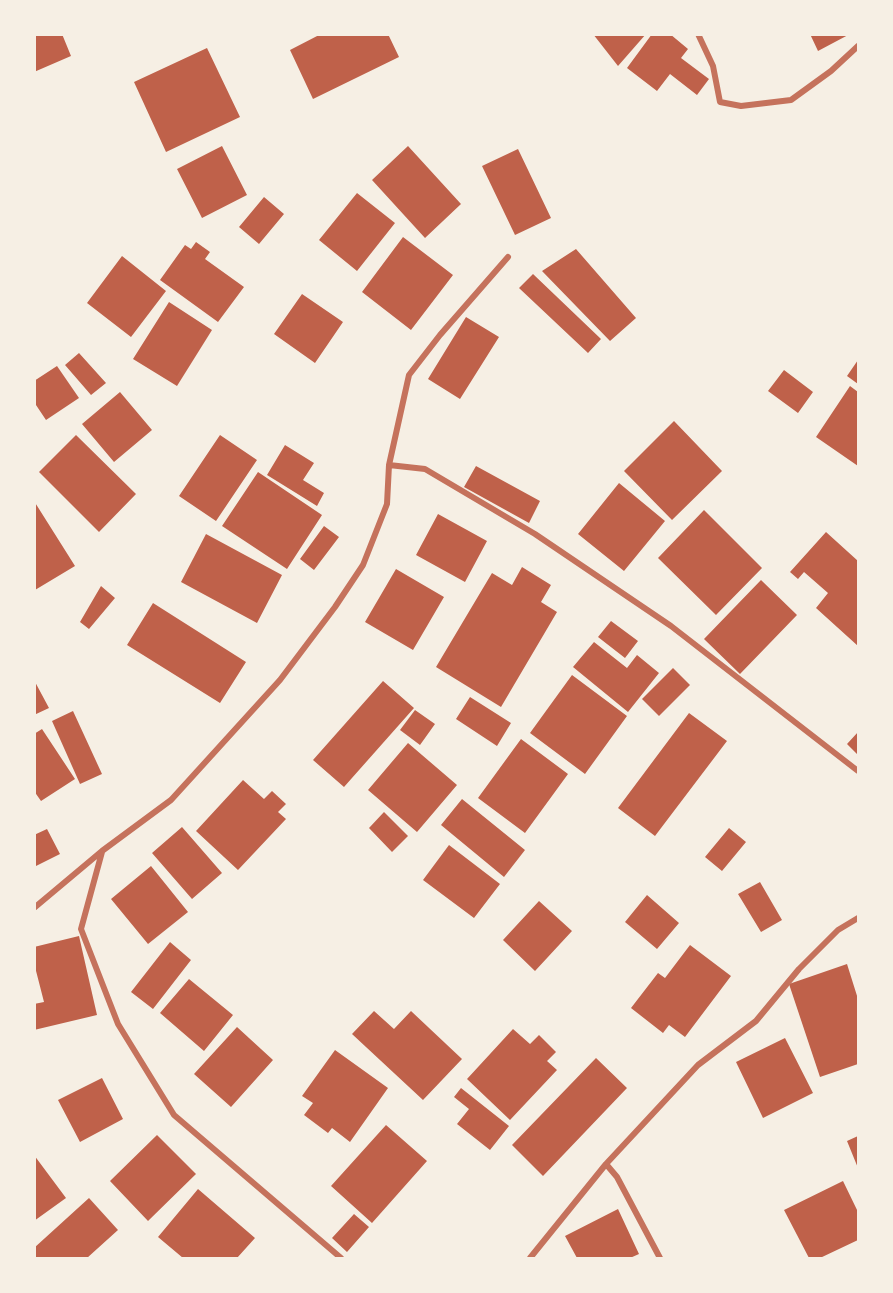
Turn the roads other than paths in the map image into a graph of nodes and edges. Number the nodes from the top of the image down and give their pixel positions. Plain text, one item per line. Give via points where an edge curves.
1 (698, 34) edge
2 (858, 46) edge
3 (508, 257) dead end
4 (389, 465) junction
5 (858, 771) edge
6 (102, 851) junction
7 (34, 908) edge
8 (858, 918) edge
9 (606, 1164) junction
10 (341, 1258) edge
11 (530, 1258) edge
12 (660, 1258) edge

1 - 2 street via 713,66 720,102 741,106 791,100
3 - 4 street via 410,375
4 - 5 street via 425,469 535,534 671,626
4 - 6 street via 387,504 363,565 335,607 280,680 171,800
6 - 7 street
6 - 10 street via 81,929 118,1024 174,1115
8 - 9 street via 838,930 799,969 756,1021 698,1065
9 - 11 street
9 - 12 street

